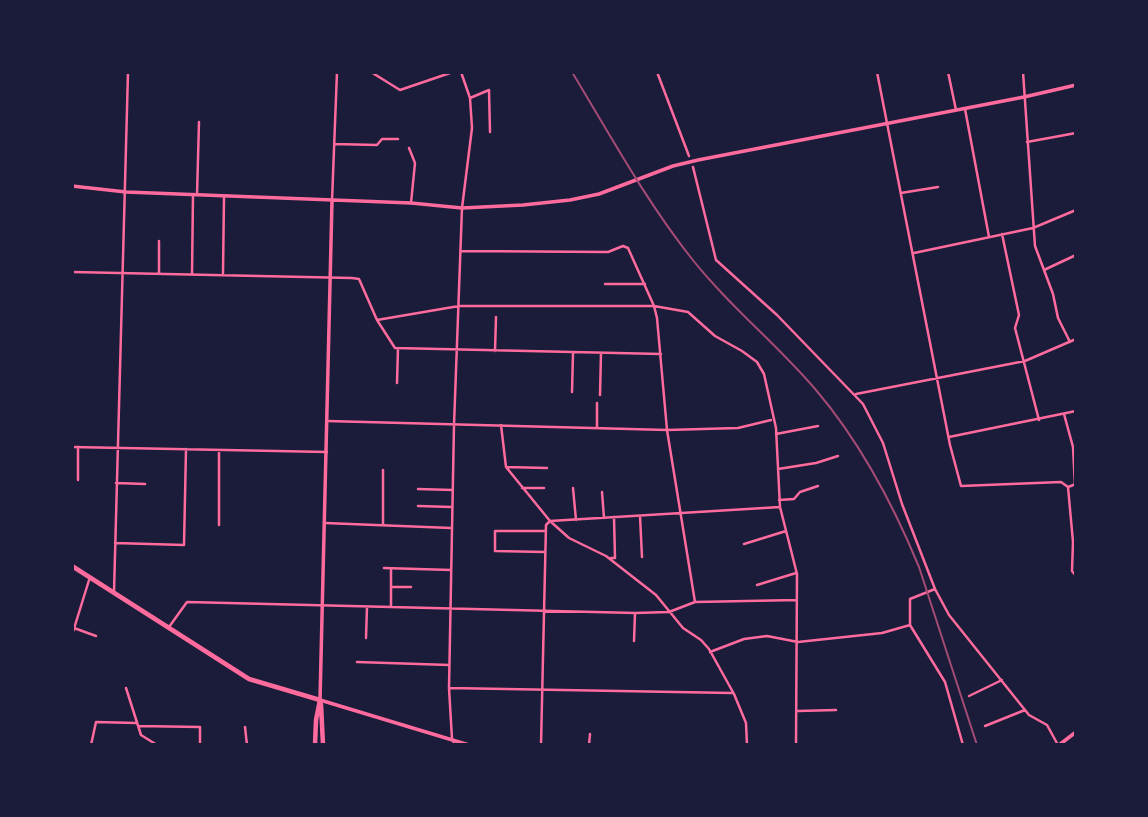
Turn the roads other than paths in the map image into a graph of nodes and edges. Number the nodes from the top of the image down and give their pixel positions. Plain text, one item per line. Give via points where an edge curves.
1 (128, 72) edge
2 (309, 72) edge
3 (337, 72) edge
4 (371, 72) edge
5 (453, 72) edge
6 (461, 72) edge
7 (657, 72) edge
8 (877, 72) edge
9 (948, 72) edge
10 (1023, 72) edge
11 (1076, 85) edge
12 (1024, 97) junction
13 (470, 98) junction
14 (965, 108) junction
15 (956, 110) junction
16 (199, 122) dead end
17 (887, 122) junction
18 (490, 132) dead end
19 (1076, 133) edge
20 (398, 139) dead end
21 (1027, 142) junction
22 (334, 144) junction
23 (409, 149) dead end
24 (689, 156) dead end
25 (693, 167) dead end
26 (72, 186) edge
27 (938, 187) dead end
28 (126, 192) junction
29 (901, 193) junction
30 (195, 195) junction
31 (225, 196) junction
32 (332, 201) junction
33 (411, 203) junction
34 (463, 208) junction
35 (1076, 210) edge
36 (1033, 228) junction
37 (1002, 234) junction
38 (989, 237) junction
39 (159, 241) dead end
40 (461, 251) junction
41 (913, 253) junction
42 (1076, 255) edge
43 (1044, 270) junction
44 (72, 272) edge
45 (124, 272) junction
46 (159, 273) junction
47 (192, 274) junction
48 (223, 275) junction
49 (331, 278) junction
50 (605, 284) dead end
51 (645, 284) junction
52 (459, 306) junction
53 (654, 306) junction
54 (496, 317) dead end
55 (377, 320) junction
56 (1076, 340) edge
57 (1070, 342) junction
58 (398, 348) junction
59 (458, 350) junction
60 (495, 351) junction
61 (573, 353) junction
62 (601, 353) junction
63 (661, 354) junction
64 (1025, 361) junction
65 (937, 379) junction
66 (397, 383) dead end
67 (572, 392) dead end
68 (600, 394) dead end
69 (855, 394) junction
70 (597, 403) dead end
71 (1076, 411) edge
72 (1065, 414) junction
73 (772, 419) junction
74 (1039, 420) junction
75 (327, 421) junction
76 (454, 425) junction
77 (502, 425) junction
78 (818, 426) dead end
79 (597, 428) junction
80 (667, 430) junction
81 (776, 434) junction
82 (949, 437) junction
83 (72, 447) edge
84 (78, 447) junction
85 (118, 448) junction
86 (186, 449) junction
87 (219, 450) junction
88 (327, 452) junction
89 (838, 456) dead end
90 (506, 467) junction
91 (547, 468) dead end
92 (778, 469) junction
93 (383, 470) dead end
94 (78, 480) dead end
95 (116, 483) junction
96 (145, 484) dead end
97 (1076, 485) edge
98 (818, 486) dead end
99 (1068, 487) junction
100 (522, 488) junction
101 (544, 488) dead end
102 (573, 488) dead end
103 (418, 489) dead end
104 (453, 490) junction
105 (602, 492) dead end
106 (779, 500) junction
107 (418, 506) dead end
108 (452, 507) junction
109 (779, 507) junction
110 (681, 513) junction
111 (640, 516) junction
112 (614, 517) junction
113 (604, 518) junction
114 (576, 520) junction
115 (550, 521) junction
116 (325, 523) junction
117 (219, 525) dead end
118 (383, 525) junction
119 (452, 528) junction
120 (546, 531) junction
121 (786, 531) junction
122 (115, 543) junction
123 (744, 544) dead end
124 (545, 552) junction
125 (642, 557) dead end
126 (609, 558) junction
127 (72, 566) edge
128 (384, 568) dead end
129 (391, 569) junction
130 (451, 570) junction
131 (796, 573) junction
132 (1076, 576) edge
133 (90, 577) junction
134 (757, 585) dead end
135 (391, 587) junction
136 (411, 587) dead end
137 (936, 589) junction
138 (114, 592) junction
139 (797, 600) junction
140 (695, 602) junction
141 (323, 607) junction
142 (367, 607) junction
143 (391, 608) junction
144 (450, 608) junction
145 (544, 611) junction
146 (670, 612) junction
147 (635, 613) junction
148 (910, 625) junction
149 (74, 628) junction
150 (168, 628) junction
151 (72, 635) edge
152 (96, 636) dead end
153 (366, 638) dead end
154 (634, 641) dead end
155 (798, 642) junction
156 (710, 652) junction
157 (357, 662) dead end
158 (449, 665) junction
159 (1002, 680) junction
160 (126, 688) dead end
161 (449, 688) junction
162 (542, 689) junction
163 (734, 694) junction
164 (969, 696) dead end
165 (320, 700) junction
166 (836, 710) dead end
167 (1025, 710) junction
168 (798, 711) junction
169 (137, 724) junction
170 (985, 726) dead end
171 (245, 727) dead end
172 (1076, 732) edge
173 (590, 734) dead end
174 (452, 740) junction
175 (92, 745) edge
176 (157, 745) edge
177 (200, 745) edge
178 (247, 745) edge
179 (315, 745) edge
180 (323, 745) edge
181 (455, 745) edge
182 (469, 745) edge
183 (541, 745) edge
184 (589, 745) edge
185 (747, 745) edge
186 (796, 745) edge
187 (963, 745) edge
188 (1059, 745) edge

1 - 28 street
2 - 3 street
3 - 22 street
4 - 5 street via 400,90
6 - 13 street
7 - 24 street
8 - 17 street
9 - 15 street
10 - 12 street
11 - 12 street
12 - 14 street
12 - 21 street
13 - 18 street via 489,90
13 - 34 street via 472,128
14 - 15 street
14 - 38 street
15 - 17 street
16 - 30 street
17 - 29 street
17 - 34 street via 685,163 570,200
19 - 21 street
20 - 22 street via 382,139 377,145
21 - 36 street
22 - 32 street
23 - 33 street via 415,163
25 - 69 street via 716,260
26 - 28 street
27 - 29 street
28 - 30 street
28 - 45 street
29 - 41 street
30 - 31 street
30 - 47 street
31 - 32 street
31 - 48 street
32 - 33 street
32 - 49 street
33 - 34 street
34 - 40 street
35 - 36 street
36 - 37 street
36 - 43 street
37 - 38 street
37 - 64 street via 1019,315 1015,328
38 - 41 street
39 - 46 street
40 - 51 street via 608,252 623,246
40 - 52 street
41 - 65 street
42 - 43 street
43 - 57 street
44 - 45 street
45 - 46 street
45 - 85 street
46 - 47 street
47 - 48 street
48 - 49 street
49 - 55 street via 359,279
49 - 75 street
50 - 51 street
51 - 53 street
52 - 53 street
52 - 55 street
52 - 59 street
53 - 63 street
53 - 73 street via 688,312 715,336 757,362 764,374
54 - 60 street
55 - 58 street
56 - 57 street
57 - 64 street
58 - 59 street
58 - 66 street
59 - 60 street
59 - 76 street
60 - 61 street
61 - 62 street
61 - 67 street
62 - 63 street
62 - 68 street
63 - 80 street
64 - 65 street
64 - 74 street
65 - 69 street
65 - 82 street
69 - 137 street via 883,443
70 - 79 street
71 - 72 street
72 - 74 street
72 - 97 street
73 - 80 street via 737,428
73 - 81 street
74 - 82 street
75 - 76 street
75 - 88 street
76 - 77 street
76 - 104 street
77 - 79 street
77 - 90 street
78 - 81 street
79 - 80 street
80 - 110 street
81 - 92 street
82 - 99 street via 961,486 1061,482
83 - 84 street
84 - 85 street
84 - 94 street
85 - 86 street
85 - 95 street
86 - 87 street
86 - 122 street via 184,545
87 - 88 street
87 - 117 street
88 - 116 street
89 - 92 street
90 - 91 street
90 - 100 street
92 - 106 street
93 - 118 street
95 - 96 street
95 - 122 street
97 - 99 street
98 - 106 street via 794,499
99 - 132 street via 1072,571
100 - 101 street
100 - 115 street
102 - 114 street
103 - 104 street
104 - 108 street
105 - 113 street
106 - 109 street
107 - 108 street
108 - 119 street
109 - 110 street
109 - 121 street
110 - 111 street
110 - 140 street
111 - 112 street
111 - 125 street
112 - 113 street
112 - 126 street via 615,558
113 - 114 street
114 - 115 street
115 - 120 street
115 - 126 street via 569,538
116 - 118 street
116 - 141 street
118 - 119 street
119 - 130 street
120 - 124 street
120 - 124 street via 495,531 495,551
121 - 123 street
121 - 131 street
122 - 138 street
124 - 145 street
126 - 146 street
127 - 133 main road
128 - 129 street
129 - 130 street
129 - 135 street
130 - 144 street
131 - 134 street
131 - 139 street
133 - 138 main road
133 - 149 street
135 - 136 street
135 - 143 street
137 - 148 street via 910,600
137 - 159 street via 949,615
138 - 150 main road
139 - 140 street
139 - 155 street
140 - 146 street
141 - 142 street
141 - 150 street via 187,602
141 - 165 street
142 - 143 street
142 - 153 street
143 - 144 street
144 - 145 street
144 - 158 street
145 - 147 street
145 - 162 street
146 - 147 street
146 - 156 street
147 - 154 street
148 - 155 street via 882,633
148 - 187 street via 945,682
149 - 151 street
149 - 152 street
150 - 165 main road via 249,679
155 - 156 street via 766,636
155 - 168 street
156 - 163 street
157 - 158 street
158 - 161 street
159 - 164 street
159 - 167 street
160 - 169 street
161 - 162 street
161 - 174 street
162 - 163 street
162 - 183 street
163 - 185 street via 746,723
165 - 174 street
165 - 179 main road
165 - 180 main road
166 - 168 street
167 - 170 street
167 - 188 street via 1047,726
168 - 186 street
169 - 175 street via 96,722
169 - 176 street via 141,735
169 - 177 street via 200,727
171 - 178 street
172 - 188 street
173 - 184 street
174 - 181 street
174 - 182 street

